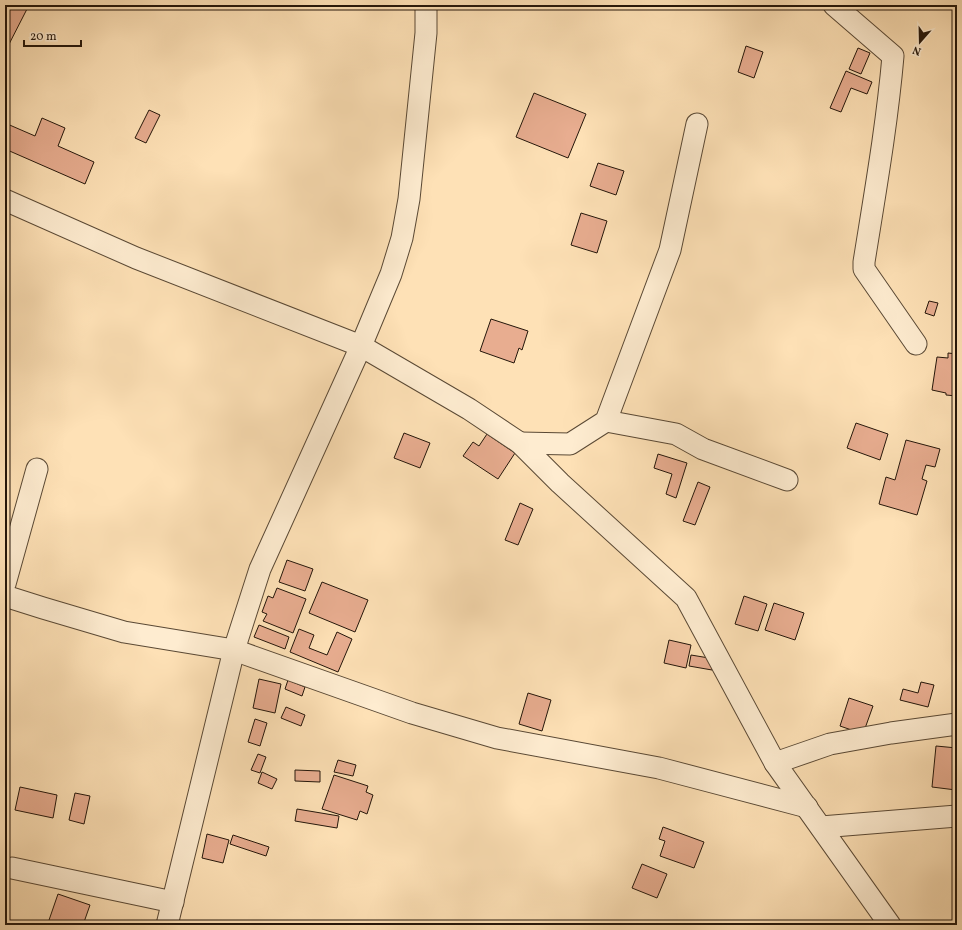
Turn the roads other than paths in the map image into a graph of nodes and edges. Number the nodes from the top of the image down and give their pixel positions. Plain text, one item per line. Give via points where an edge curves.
1 (426, 5) edge
2 (834, 5) edge
3 (696, 124) dead end
4 (5, 200) edge
5 (916, 344) dead end
6 (361, 346) junction
7 (606, 421) junction
8 (520, 443) junction
9 (37, 469) dead end
10 (787, 480) dead end
11 (5, 584) edge
12 (5, 596) edge
13 (234, 650) junction
14 (957, 724) edge
15 (775, 763) junction
16 (807, 807) junction
17 (957, 816) edge
18 (821, 827) junction
19 (12, 868) dead end
20 (172, 902) junction
21 (167, 925) edge
22 (890, 925) edge

1 - 6 street via 426,33 409,199 402,238
2 - 5 street via 893,56 864,269
3 - 7 street via 670,250
4 - 6 street via 136,258
6 - 8 street via 469,409
6 - 13 street via 260,569
7 - 8 street via 570,444
7 - 10 street via 676,434 703,449
8 - 15 street via 560,484 686,598
9 - 11 street
12 - 13 street via 124,632
13 - 16 street via 412,713 497,738 659,768
13 - 20 street
14 - 15 street via 830,744
15 - 16 street
16 - 18 street
17 - 18 street
18 - 22 street
19 - 20 street
20 - 21 street

